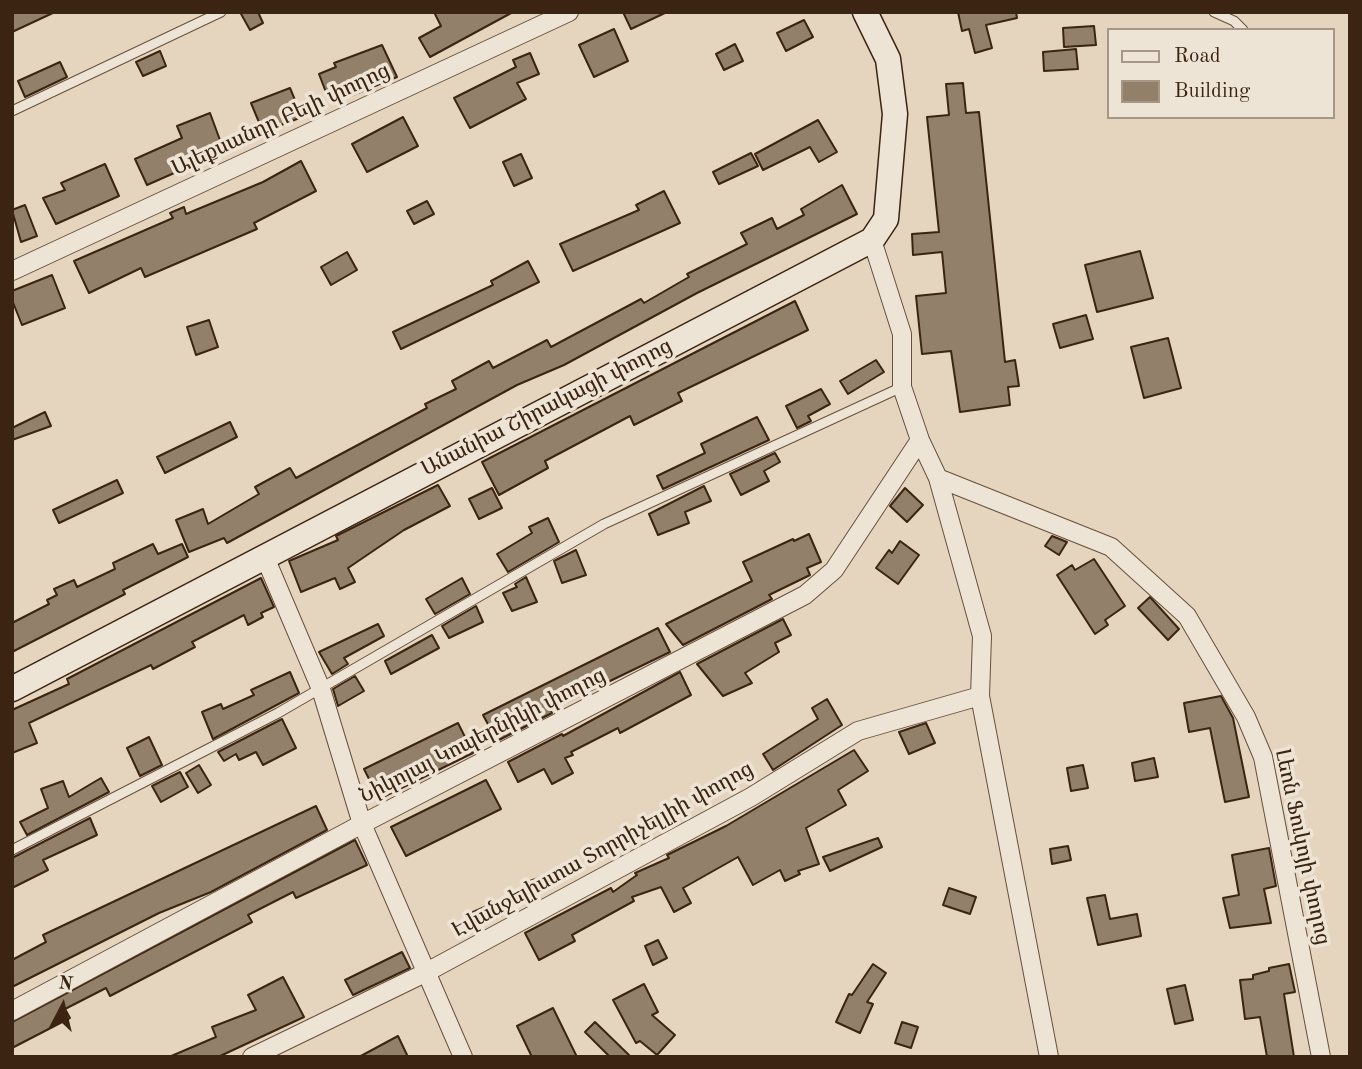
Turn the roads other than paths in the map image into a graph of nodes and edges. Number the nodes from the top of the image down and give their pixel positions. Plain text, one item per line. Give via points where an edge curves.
1 (220, 12) edge
2 (569, 12) edge
3 (865, 12) edge
4 (1214, 12) edge
5 (1240, 28) edge
6 (12, 111) edge
7 (872, 240) junction
8 (12, 271) edge
9 (902, 387) junction
10 (920, 440) junction
11 (938, 478) junction
12 (264, 555) junction
13 (12, 689) edge
14 (321, 689) junction
15 (980, 696) junction
16 (362, 824) junction
17 (12, 849) edge
18 (425, 973) junction
19 (12, 1011) edge
20 (252, 1057) edge
21 (463, 1057) edge
22 (1049, 1057) edge
23 (1321, 1057) edge

1 - 6 lane
2 - 8 street, Ալեքսանդր Բելի փողոց
3 - 7 main road via 888,59 895,114 886,219
4 - 5 lane
7 - 9 street via 902,334
7 - 12 main road, Անանիա Շիրակացի փողոց
9 - 10 street
9 - 14 lane via 604,524
10 - 11 street
10 - 16 street, Նիկոլայ Կոպերնիկի փողոց via 821,584
11 - 15 street via 982,636
11 - 23 street, Լեոն Ֆուկոյի փողոց via 1111,547 1187,616 1246,717 1263,757
12 - 13 main road, Անանիա Շիրակացի փողոց
12 - 14 street
14 - 16 street
14 - 17 lane
15 - 18 street, Էվանջելիստա Տորրիչելլիի փողոց via 859,731 751,797
15 - 22 street
16 - 18 street
16 - 19 street, Նիկոլայ Կոպերնիկի փողոց
18 - 20 street, Էվանջելիստա Տորրիչելլիի փողոց
18 - 21 street

